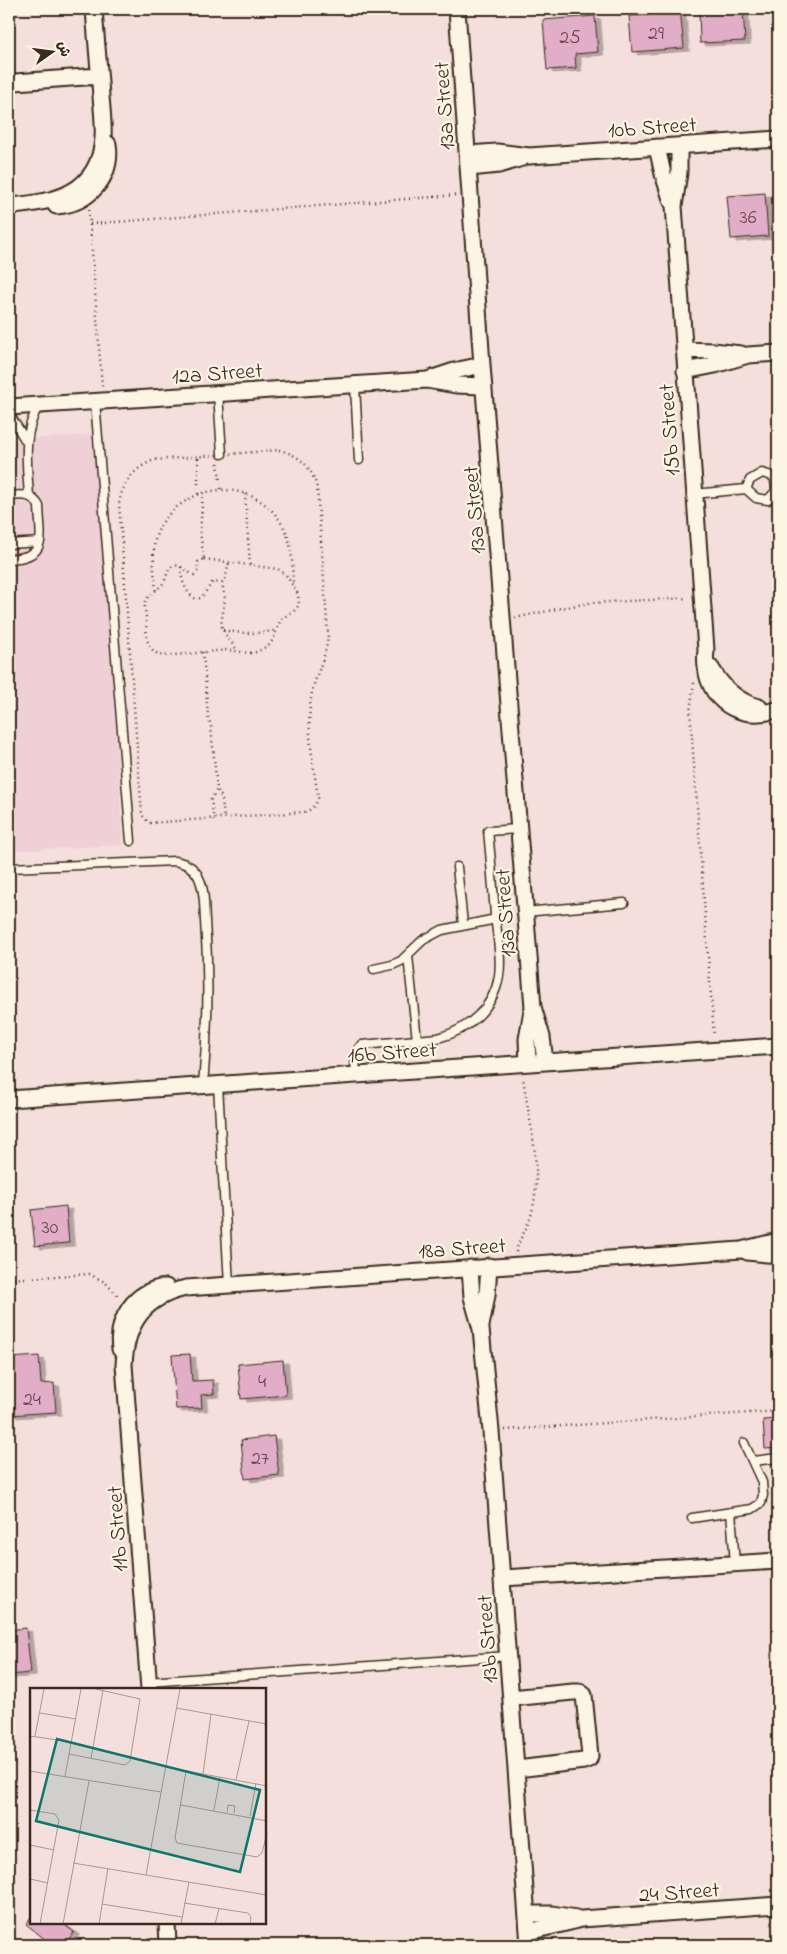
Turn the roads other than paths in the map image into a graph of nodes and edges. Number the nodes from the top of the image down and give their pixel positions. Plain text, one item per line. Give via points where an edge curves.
1 (94, 9) edge
2 (457, 9) edge
3 (99, 76) junction
4 (15, 82) dead end
5 (778, 139) edge
6 (679, 146) junction
7 (657, 147) junction
8 (468, 161) junction
9 (9, 206) edge
10 (674, 206) junction
11 (684, 350) junction
12 (778, 353) edge
13 (748, 355) junction
14 (482, 365) junction
15 (685, 371) junction
16 (427, 380) junction
17 (356, 385) junction
18 (484, 386) junction
19 (218, 393) junction
20 (99, 401) junction
21 (39, 404) junction
22 (9, 407) edge
23 (9, 414) edge
24 (26, 441) junction
25 (220, 454) road end
26 (359, 460) dead end
27 (746, 489) dead end
28 (694, 494) junction
29 (9, 496) edge
30 (29, 496) junction
31 (40, 542) junction
32 (9, 544) edge
33 (9, 559) edge
34 (777, 710) edge
35 (519, 829) junction
36 (131, 841) dead end
37 (457, 867) dead end
38 (9, 868) edge
39 (624, 903) dead end
40 (526, 912) junction
41 (496, 919) junction
42 (464, 924) junction
43 (408, 956) junction
44 (374, 970) dead end
45 (532, 1007) junction
46 (417, 1040) junction
47 (778, 1046) edge
48 (545, 1062) junction
49 (524, 1063) junction
50 (356, 1075) junction
51 (211, 1085) junction
52 (9, 1099) edge
53 (778, 1241) edge
54 (740, 1250) junction
55 (778, 1255) edge
56 (489, 1266) junction
57 (470, 1268) junction
58 (229, 1285) junction
59 (134, 1311) joint
60 (481, 1330) junction
61 (744, 1443) dead end
62 (778, 1458) edge
63 (753, 1460) junction
64 (731, 1512) junction
65 (692, 1518) dead end
66 (778, 1561) edge
67 (735, 1564) junction
68 (503, 1578) junction
69 (508, 1656) junction
70 (149, 1685) edge
71 (511, 1698) junction
72 (517, 1769) junction
73 (778, 1905) edge
74 (528, 1914) junction
75 (582, 1919) junction
76 (167, 1924) edge
77 (529, 1939) edge
78 (168, 1945) edge

1 - 3 street
2 - 8 street, 13a Street
3 - 4 street
3 - 9 street via 103,128 101,152 86,189 37,204
5 - 6 street, 10b Street
6 - 7 street, 10b Street
6 - 10 street, 15b Street
7 - 8 street, 10b Street via 528,156 497,152
7 - 10 street, 15b Street
8 - 14 street, 13a Street
10 - 11 street, 15b Street
11 - 13 street
11 - 15 street, 15b Street
12 - 13 street
13 - 15 street
14 - 16 street, 12a Street via 454,370
14 - 18 street, 13a Street
15 - 28 street, 15b Street
16 - 17 street, 12a Street
16 - 18 street, 12a Street via 456,386
17 - 19 street, 12a Street
17 - 26 lane
18 - 35 street, 13a Street
19 - 20 street, 12a Street
19 - 25 lane
20 - 21 street, 12a Street
20 - 36 lane
21 - 22 street, 12a Street
21 - 24 lane via 30,422
23 - 24 lane
24 - 30 lane
27 - 28 lane
28 - 34 street, 15b Street via 706,650 733,708 754,714
29 - 30 lane
30 - 31 lane via 39,506
31 - 32 lane
31 - 33 lane via 29,557
35 - 40 street, 13a Street
35 - 41 lane via 488,832
37 - 42 lane
38 - 51 lane via 176,861 193,869 202,885 206,932
39 - 40 lane
40 - 45 street, 13a Street
41 - 42 lane
41 - 46 lane via 500,975 485,1008 460,1030 438,1038
42 - 43 lane via 433,934
43 - 44 lane
43 - 46 lane
45 - 48 street, 13a Street via 542,1038
45 - 49 street, 13a Street
46 - 50 lane via 359,1047 355,1054
47 - 48 street, 16b Street
48 - 49 street, 16b Street
49 - 50 street, 16b Street
50 - 51 street, 16b Street
51 - 52 street, 16b Street
51 - 58 lane
53 - 54 street, 18a Street
54 - 55 street, 18a Street
54 - 56 street, 18a Street
56 - 57 street, 18a Street
56 - 60 street, 13b Street
57 - 58 street, 18a Street
57 - 60 street, 13b Street via 472,1296
58 - 59 street, 18a Street via 172,1291
59 - 70 street, 11b Street via 120,1330 120,1353 124,1365
60 - 68 street, 13b Street
61 - 63 lane
62 - 63 lane
63 - 64 lane via 762,1482 763,1499 755,1508
64 - 65 lane
64 - 67 lane
66 - 67 street
67 - 68 street
68 - 69 street, 13b Street
69 - 70 lane
69 - 71 street, 13b Street
71 - 72 street, 13b Street
71 - 72 street via 580,1692 584,1695 590,1756 584,1761
72 - 74 street, 13b Street
73 - 75 street, 24 Street
74 - 75 street, 24 Street
74 - 77 street, 13b Street
75 - 77 street, 24 Street
76 - 78 street

